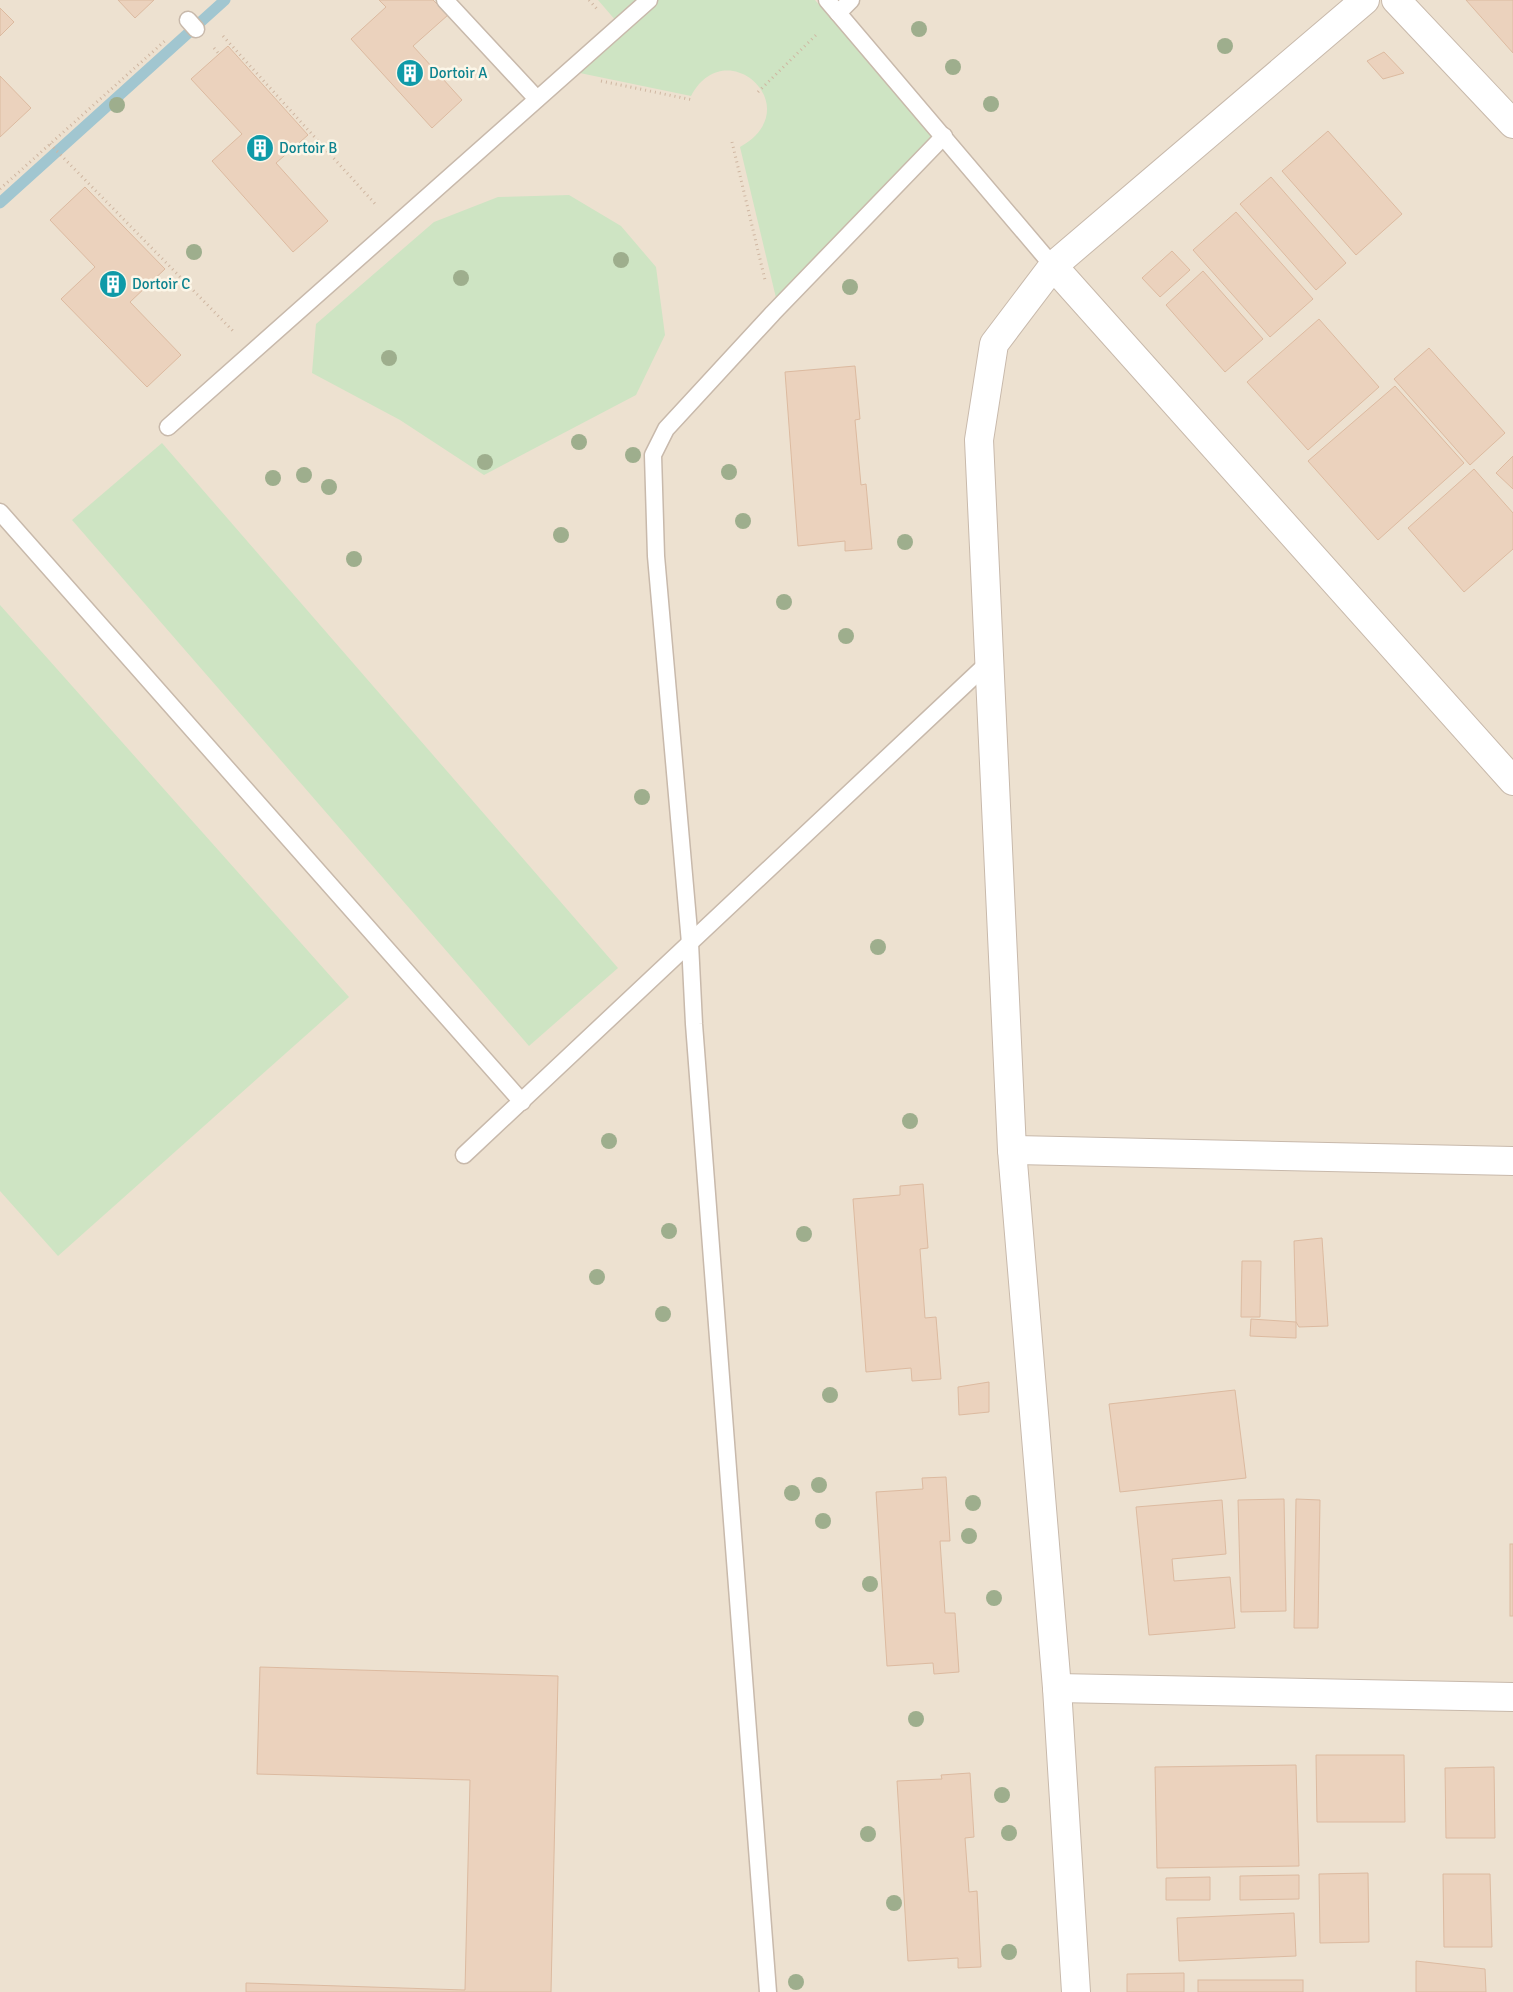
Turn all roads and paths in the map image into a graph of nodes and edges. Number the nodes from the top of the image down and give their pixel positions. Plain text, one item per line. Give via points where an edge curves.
1 (445, 0) edge
2 (649, 0) edge
3 (827, 0) edge
4 (852, 0) edge
5 (1365, 0) edge
6 (1396, 0) edge
7 (838, 13) junction
8 (192, 24) dead end
9 (221, 34) dead end
10 (566, 73) junction
11 (758, 92) dead end
12 (537, 99) junction
13 (693, 100) dead end
14 (1513, 124) edge
15 (944, 136) junction
16 (732, 142) dead end
17 (50, 144) junction
18 (0, 189) edge
19 (396, 227) junction
20 (1053, 266) junction
21 (772, 313) junction
22 (253, 352) junction
23 (168, 427) dead end
24 (0, 512) edge
25 (989, 662) junction
26 (1513, 780) edge
27 (690, 943) junction
28 (522, 1102) junction
29 (1012, 1150) junction
30 (464, 1155) dead end
31 (1513, 1161) edge
32 (1057, 1688) junction
33 (1513, 1697) edge
34 (768, 1992) edge
35 (1076, 1992) edge

1 - 12 lane
2 - 10 lane
3 - 7 lane
4 - 7 lane
5 - 20 street
6 - 14 street
7 - 11 path
7 - 15 lane
8 - 17 path
9 - 19 path
10 - 12 lane
10 - 13 path
12 - 19 lane
15 - 20 lane
15 - 21 lane
16 - 21 path
17 - 18 path
17 - 22 path
19 - 22 lane
20 - 25 street via 994,344 979,440
20 - 26 street
21 - 27 lane via 666,429 654,455 656,556
22 - 23 lane
24 - 28 lane
25 - 27 lane
25 - 29 street
27 - 28 lane
27 - 34 lane
28 - 30 lane
29 - 31 street
29 - 32 street
32 - 33 street
32 - 35 street

